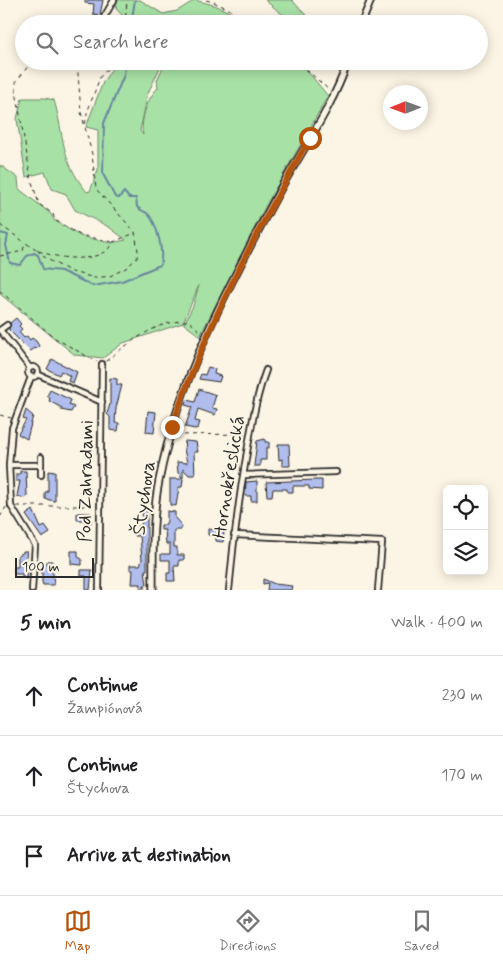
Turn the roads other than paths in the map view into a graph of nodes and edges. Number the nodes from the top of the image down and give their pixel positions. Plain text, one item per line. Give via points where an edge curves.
1 (114, 0) edge
2 (371, 0) edge
3 (105, 15) edge
4 (365, 15) edge
5 (344, 70) edge
6 (7, 325) dead end
7 (0, 330) edge
8 (102, 364) road end
9 (30, 368) junction
10 (266, 370) dead end
11 (38, 374) junction
12 (31, 377) junction
13 (102, 402) junction
14 (41, 457) dead end
15 (9, 465) junction
16 (41, 466) junction
17 (336, 472) dead end
18 (243, 474) junction
19 (42, 475) dead end
20 (234, 535) junction
21 (32, 590) edge
22 (100, 590) edge
23 (153, 590) edge
24 (229, 590) edge
25 (378, 590) edge

1 - 3 street
2 - 4 street
5 - 23 street, Štychova via 334,95 222,301 188,378 159,480
6 - 7 street
7 - 9 street
8 - 13 street, Pod Zahradami
9 - 11 street via 35,368
9 - 12 street via 28,374
10 - 18 street, Hornokřeslická via 259,388
11 - 12 street
11 - 13 street
12 - 15 street via 15,419
13 - 22 street, Pod Zahradami
14 - 16 street
15 - 16 street
15 - 21 street via 11,506 35,545
16 - 19 street
17 - 18 street
18 - 20 street, Hornokřeslická
20 - 24 street, Hornokřeslická
20 - 25 street via 382,542

